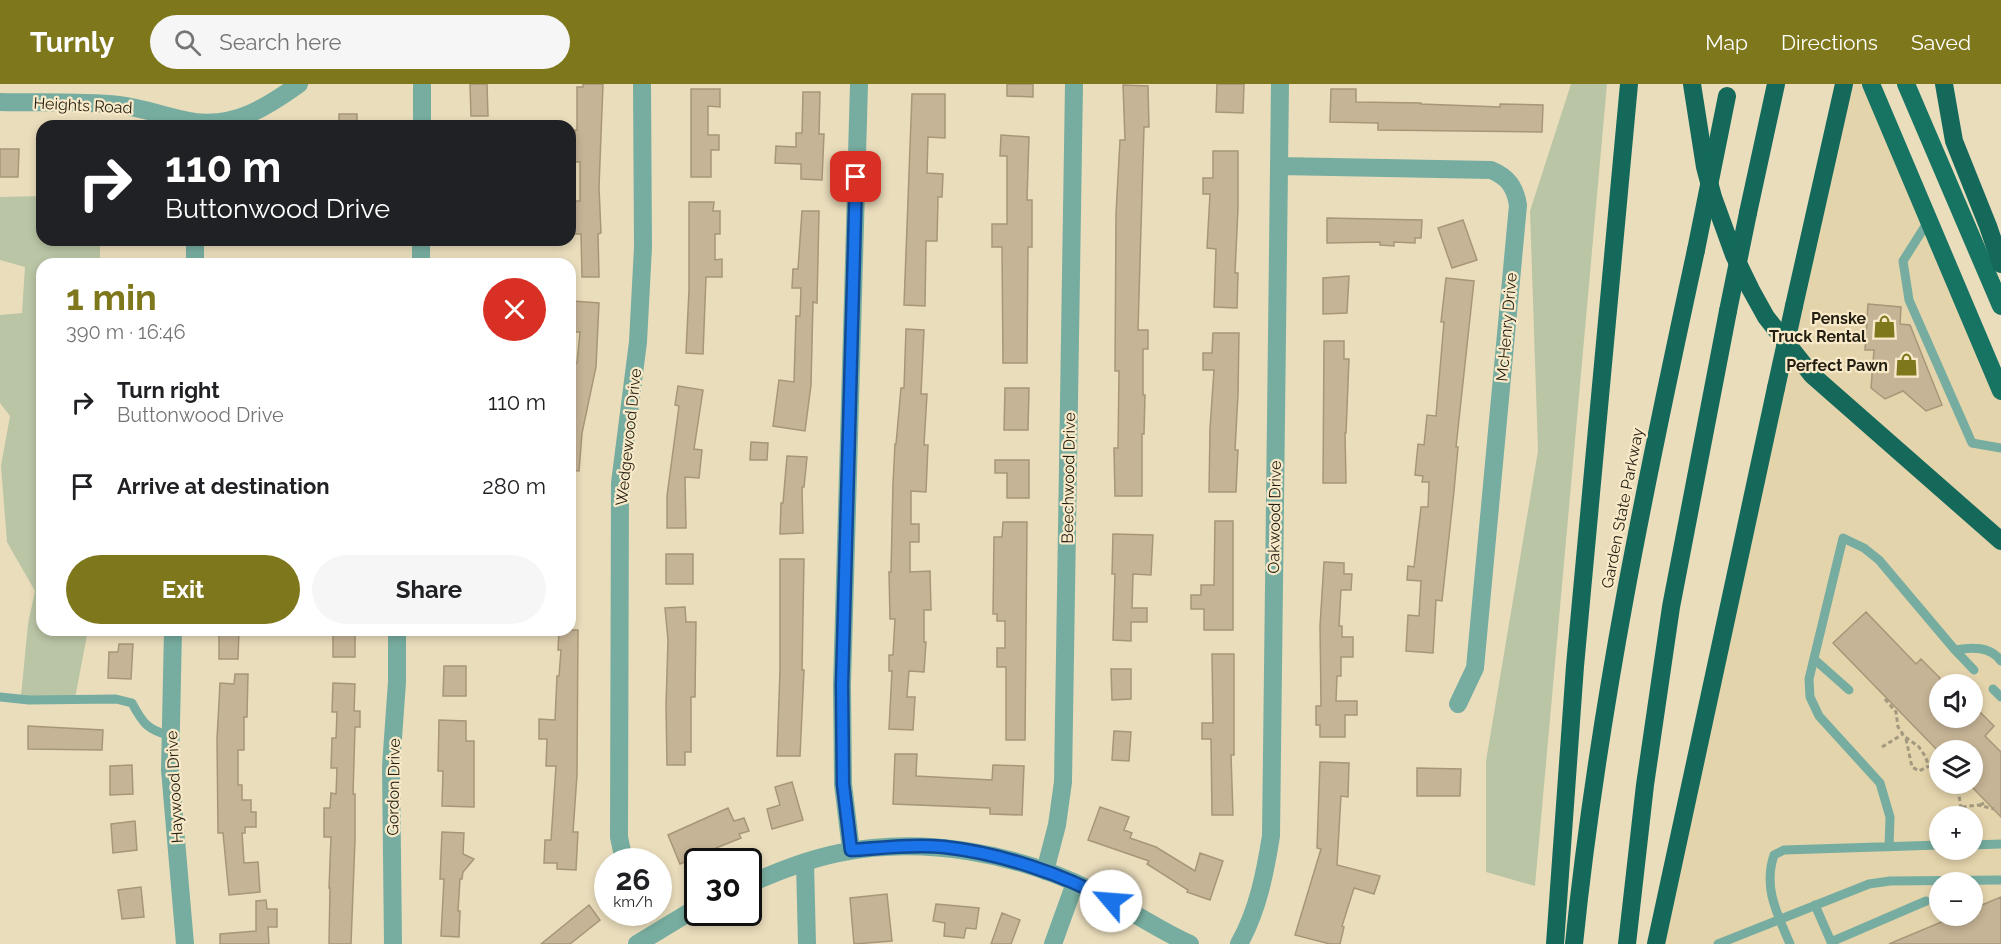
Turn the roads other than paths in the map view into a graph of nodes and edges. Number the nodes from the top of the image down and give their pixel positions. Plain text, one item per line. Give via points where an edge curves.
1 (299, 84) edge
2 (422, 84) edge
3 (642, 84) edge
4 (859, 84) edge
5 (1074, 84) edge
6 (1280, 84) edge
7 (1629, 84) edge
8 (1692, 84) edge
9 (1776, 84) edge
10 (1844, 84) edge
11 (1871, 84) edge
12 (1906, 84) edge
13 (1944, 84) edge
14 (1729, 90) edge
15 (0, 102) edge
16 (181, 120) edge
17 (233, 120) edge
18 (422, 120) edge
19 (1279, 165) junction
20 (1929, 220) junction
21 (2001, 264) edge
22 (2001, 306) edge
23 (2001, 391) edge
24 (2001, 448) edge
25 (2001, 541) edge
26 (173, 636) edge
27 (397, 636) edge
28 (1955, 650) junction
29 (1814, 659) junction
30 (2001, 661) edge
31 (1974, 670) dead end
32 (1993, 689) dead end
33 (1849, 690) dead end
34 (0, 697) edge
35 (2001, 698) edge
36 (1458, 705) dead end
37 (171, 736) junction
38 (1983, 844) edge
39 (2001, 844) edge
40 (1929, 846) edge
41 (1889, 847) junction
42 (621, 848) edge
43 (851, 850) junction
44 (805, 862) junction
45 (1045, 871) junction
46 (762, 879) edge
47 (2001, 880) edge
48 (1075, 883) junction
49 (1926, 901) dead end
50 (1815, 905) junction
51 (684, 915) edge
52 (1779, 919) junction
53 (663, 927) joint
54 (1745, 933) junction
55 (1831, 943) edge
56 (185, 944) edge
57 (393, 944) edge
58 (637, 944) edge
59 (807, 944) edge
60 (1053, 944) edge
61 (1190, 944) edge
62 (1239, 944) edge
63 (1555, 944) edge
64 (1574, 944) edge
65 (1628, 944) edge
66 (1656, 944) edge
67 (1718, 944) edge
68 (1749, 944) edge
69 (1790, 944) edge

1 - 17 street, Heights Road via 252,115
2 - 18 street
3 - 42 street, Wedgewood Drive via 643,258 638,342 620,483
4 - 43 street via 842,685 843,784
5 - 45 street, Beechwood Drive via 1063,782
6 - 19 street, Oakwood Drive
7 - 63 highway via 1575,666
8 - 25 highway via 1713,197 1734,255 1766,316 1812,375
9 - 65 highway, bridge via 1671,607 1645,785
10 - 66 highway, bridge
11 - 20 highway
12 - 22 highway
13 - 21 highway via 1953,141
14 - 64 highway, Garden State Parkway, bridge via 1642,498 1610,674
15 - 16 street, Heights Road via 137,107
19 - 36 street, McHenry Drive via 1491,170 1510,182 1516,193 1518,205 1475,668
19 - 62 street, Oakwood Drive via 1270,836 1256,907
20 - 23 highway
20 - 24 lane via 1903,261 1909,300 1972,443
26 - 37 street, Haywood Drive
27 - 57 street, Gordon Drive via 392,766
28 - 29 lane via 1879,560 1843,538
28 - 30 lane via 1987,650
28 - 31 lane
29 - 33 lane
29 - 41 lane via 1810,697 1818,716 1880,783 1890,817
32 - 35 lane
34 - 37 lane via 116,699 132,703 153,731
37 - 56 street, Haywood Drive via 170,770
38 - 39 lane
40 - 41 lane
41 - 52 lane via 1785,850 1774,855 1769,887
43 - 44 street
43 - 45 street via 944,847
44 - 46 street
44 - 59 street
45 - 48 street
47 - 50 lane via 1890,881 1869,884
48 - 60 street
48 - 61 street
49 - 55 lane
50 - 52 lane
50 - 55 lane
51 - 53 street
52 - 54 lane
52 - 69 lane
53 - 58 street
54 - 67 lane
54 - 68 lane

